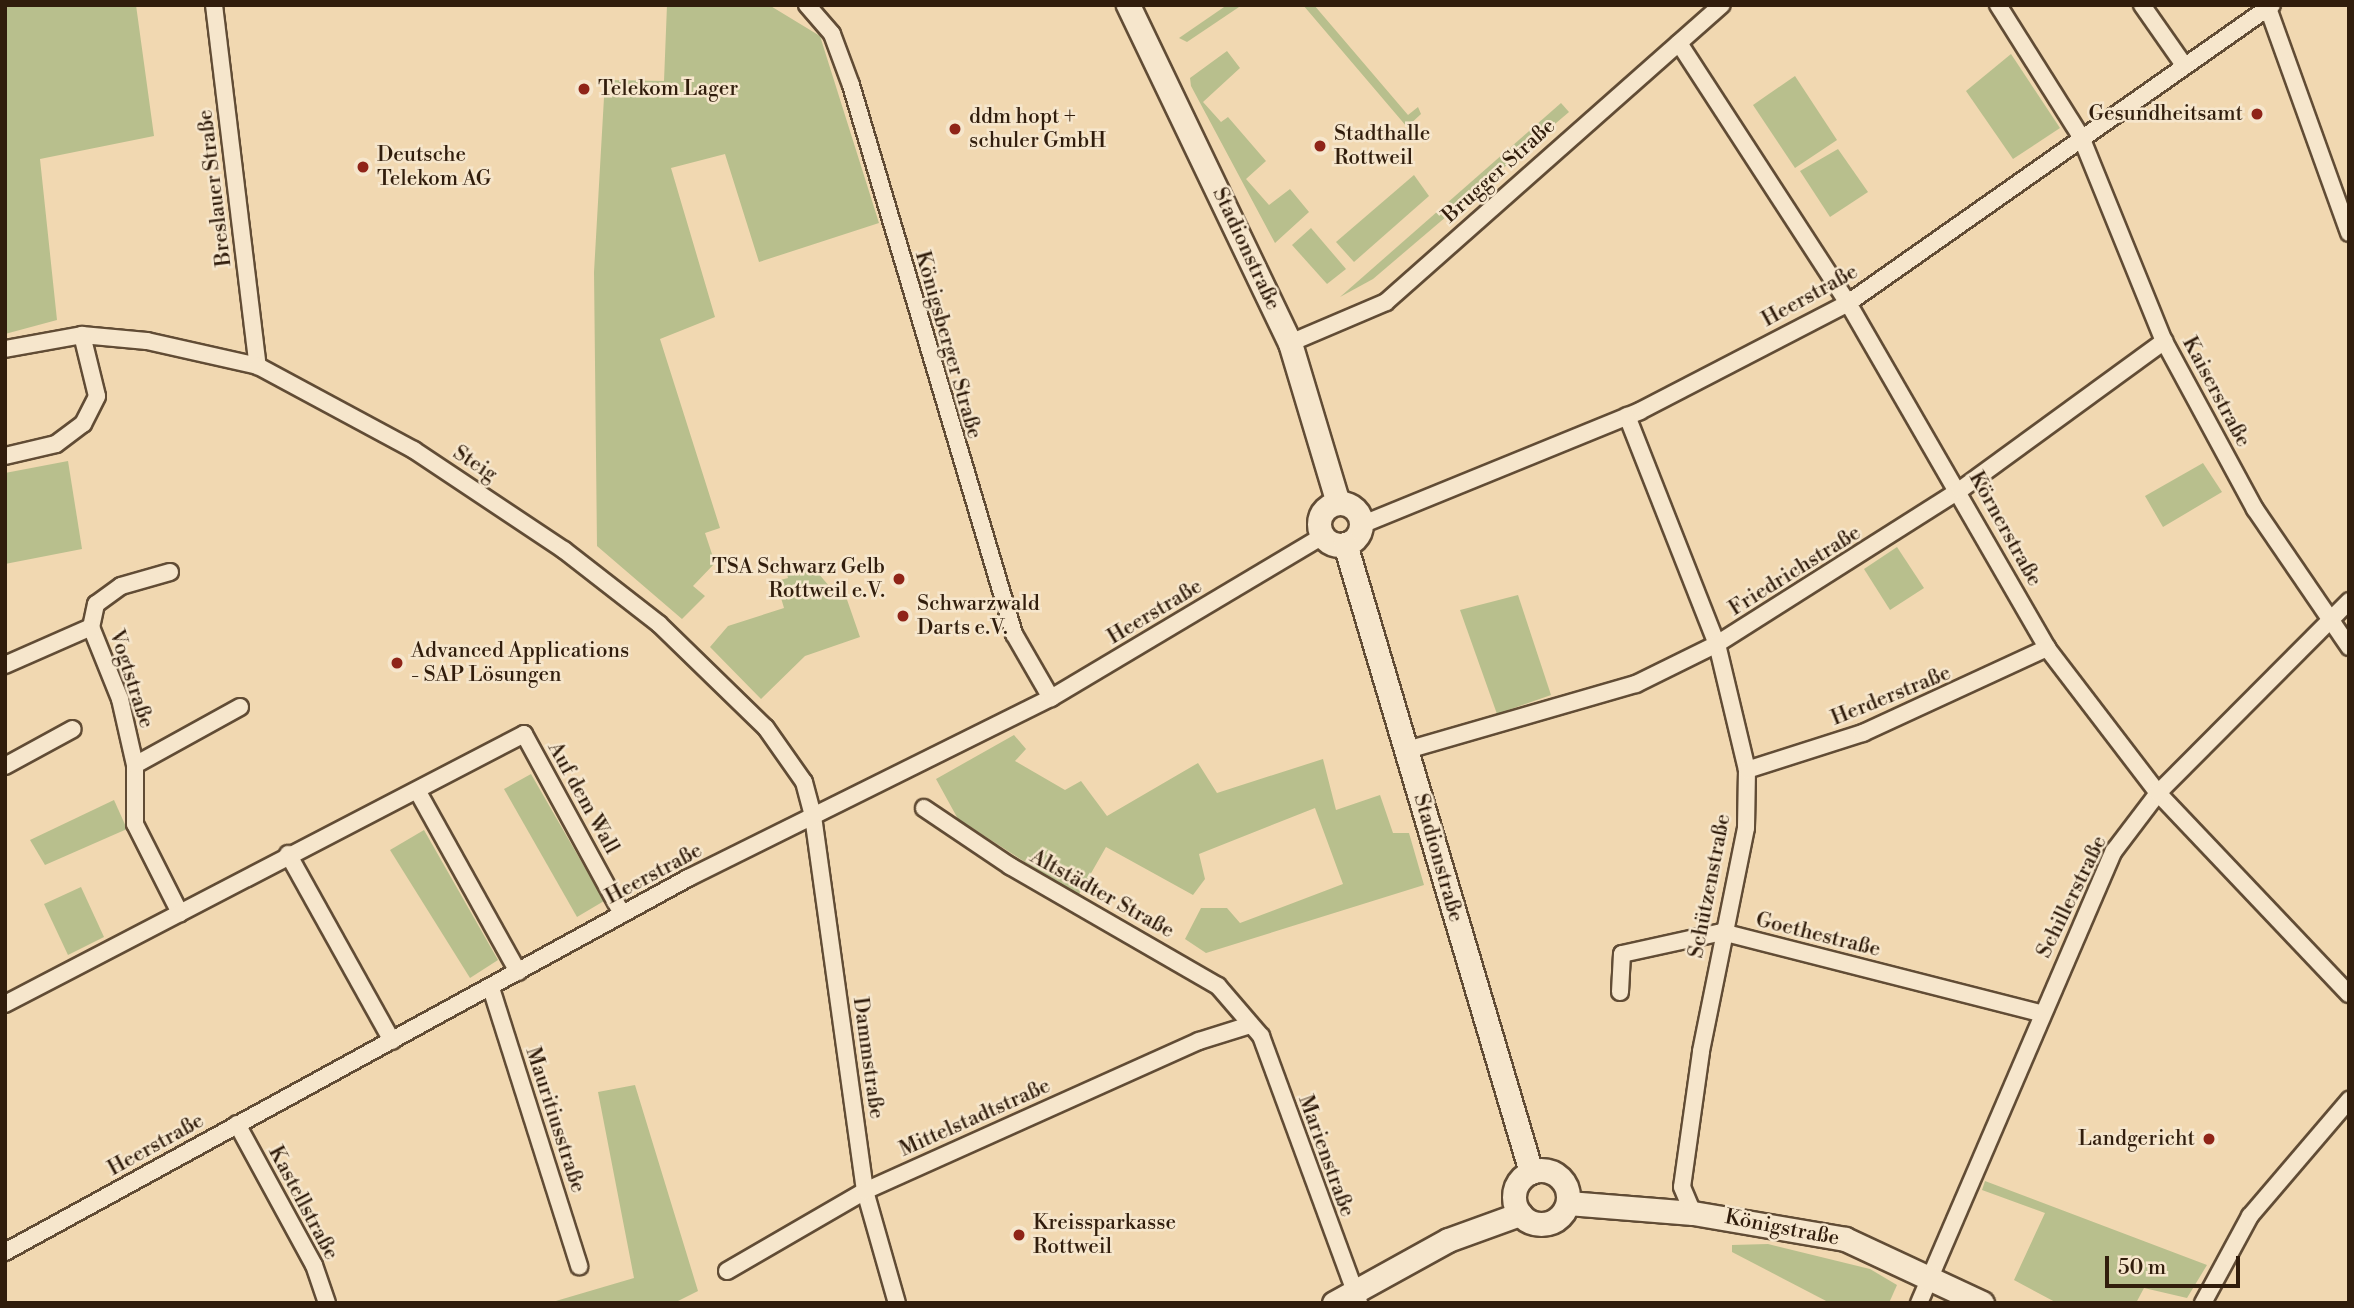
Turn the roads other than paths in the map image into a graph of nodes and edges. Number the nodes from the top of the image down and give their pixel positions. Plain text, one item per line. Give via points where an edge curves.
1 (214, 5) edge
2 (807, 5) edge
3 (1128, 5) edge
4 (1722, 5) edge
5 (1998, 5) edge
6 (2142, 5) edge
7 (2270, 7) edge
8 (1679, 43) junction
9 (2184, 65) junction
10 (2081, 137) junction
11 (2349, 233) edge
12 (1848, 303) junction
13 (82, 335) junction
14 (2164, 341) junction
15 (1290, 343) junction
16 (5, 349) edge
17 (258, 366) junction
18 (1627, 416) junction
19 (5, 456) edge
20 (1960, 490) junction
21 (1338, 503) junction
22 (1361, 525) junction
23 (1323, 536) junction
24 (1345, 544) junction
25 (170, 572) dead end
26 (2349, 601) edge
27 (2327, 620) junction
28 (91, 626) junction
29 (1717, 644) junction
30 (2047, 648) junction
31 (2349, 648) edge
32 (5, 665) edge
33 (1051, 698) junction
34 (240, 707) dead end
35 (74, 729) dead end
36 (1407, 750) junction
37 (135, 765) junction
38 (5, 766) edge
39 (1747, 769) junction
40 (418, 792) junction
41 (2158, 793) junction
42 (924, 808) dead end
43 (813, 816) junction
44 (288, 854) junction
45 (180, 914) junction
46 (622, 914) junction
47 (1722, 932) junction
48 (518, 972) junction
49 (491, 988) junction
50 (1620, 992) dead end
51 (2349, 994) edge
52 (6, 1001) edge
53 (2039, 1013) junction
54 (1250, 1025) junction
55 (392, 1041) junction
56 (2349, 1100) edge
57 (237, 1124) junction
58 (1531, 1172) junction
59 (865, 1191) junction
60 (1568, 1203) junction
61 (1693, 1213) junction
62 (1520, 1214) junction
63 (5, 1252) edge
64 (579, 1266) dead end
65 (727, 1271) dead end
66 (1930, 1274) junction
67 (1349, 1299) edge
68 (327, 1303) edge
69 (897, 1303) edge
70 (1919, 1303) edge
71 (1982, 1303) edge
72 (2203, 1303) edge

1 - 17 street, Breslauer Straße
2 - 33 street, Königsberger Straße via 832,34 851,85 1010,621
3 - 15 street, Stadionstraße
4 - 8 street, Brugger Straße
5 - 10 street, Kaiserstraße
6 - 9 street
7 - 9 street, Heerstraße
7 - 11 street
8 - 12 street, Körnerstraße
8 - 15 street, Brugger Straße via 1386,302
9 - 10 street, Heerstraße
10 - 12 street, Heerstraße
10 - 14 street, Kaiserstraße
12 - 18 street, Heerstraße
12 - 20 street, Körnerstraße
13 - 16 street, Steig
13 - 17 street, Steig via 147,341
13 - 19 street via 97,396 83,424 56,444
14 - 20 street, Friedrichstraße
14 - 27 street, Kaiserstraße via 2255,509
15 - 21 street, Stadionstraße
17 - 43 street, Steig via 453,475 659,624 766,728 804,782
18 - 22 street, Heerstraße
18 - 29 street, Schützenstraße
20 - 29 street, Friedrichstraße
20 - 30 street, Körnerstraße
21 - 22 street via 1352,506
21 - 23 street via 1322,513
22 - 24 street
23 - 24 street
23 - 33 street, Heerstraße
24 - 36 street, Stadionstraße
25 - 28 street, Vogtstraße via 121,586 96,604
26 - 27 street, Schillerstraße
27 - 31 street, Kaiserstraße
27 - 41 street, Schillerstraße
28 - 32 street
28 - 37 street, Vogtstraße via 120,699
29 - 36 street, Friedrichstraße via 1636,684
29 - 39 street, Schützenstraße
30 - 39 street, Herderstraße via 1863,733
30 - 41 street, Körnerstraße
33 - 43 street, Heerstraße
34 - 37 street, Vogtstraße
35 - 38 street
36 - 58 street, Stadionstraße
37 - 45 street, Vogtstraße via 135,824
39 - 47 street, Schützenstraße via 1746,828
40 - 44 street, Auf dem Wall
40 - 46 street, Auf dem Wall via 524,734
40 - 48 street
41 - 51 street, Körnerstraße
41 - 53 street, Schillerstraße via 2114,852
42 - 54 street, Altstädter Straße via 1010,866 1207,976
43 - 46 street, Heerstraße
43 - 59 street, Dammstraße
44 - 45 street, Auf dem Wall
44 - 55 street
45 - 52 street, Auf dem Wall
46 - 48 street, Heerstraße
47 - 50 street, Goethestraße via 1622,954
47 - 53 street, Goethestraße
47 - 61 street, Schützenstraße via 1682,1187
48 - 49 street, Heerstraße
49 - 55 street, Heerstraße
49 - 64 street, Mauritiusstraße
53 - 66 street, Schillerstraße
54 - 59 street, Mittelstadtstraße via 1199,1041
54 - 67 street, Marienstraße via 1261,1036
55 - 57 street, Heerstraße
56 - 72 street via 2250,1216
57 - 63 street, Heerstraße
57 - 68 street, Kastellstraße via 314,1265
58 - 60 street via 1556,1174 1567,1186
58 - 62 street via 1515,1190
59 - 65 street, Mittelstadtstraße
59 - 69 street, Dammstraße
60 - 61 street, Königstraße
60 - 62 street via 1551,1223 1534,1223
61 - 66 street, Königstraße via 1845,1239
62 - 67 street via 1448,1240
66 - 70 street, Schillerstraße
66 - 71 street, Königstraße

